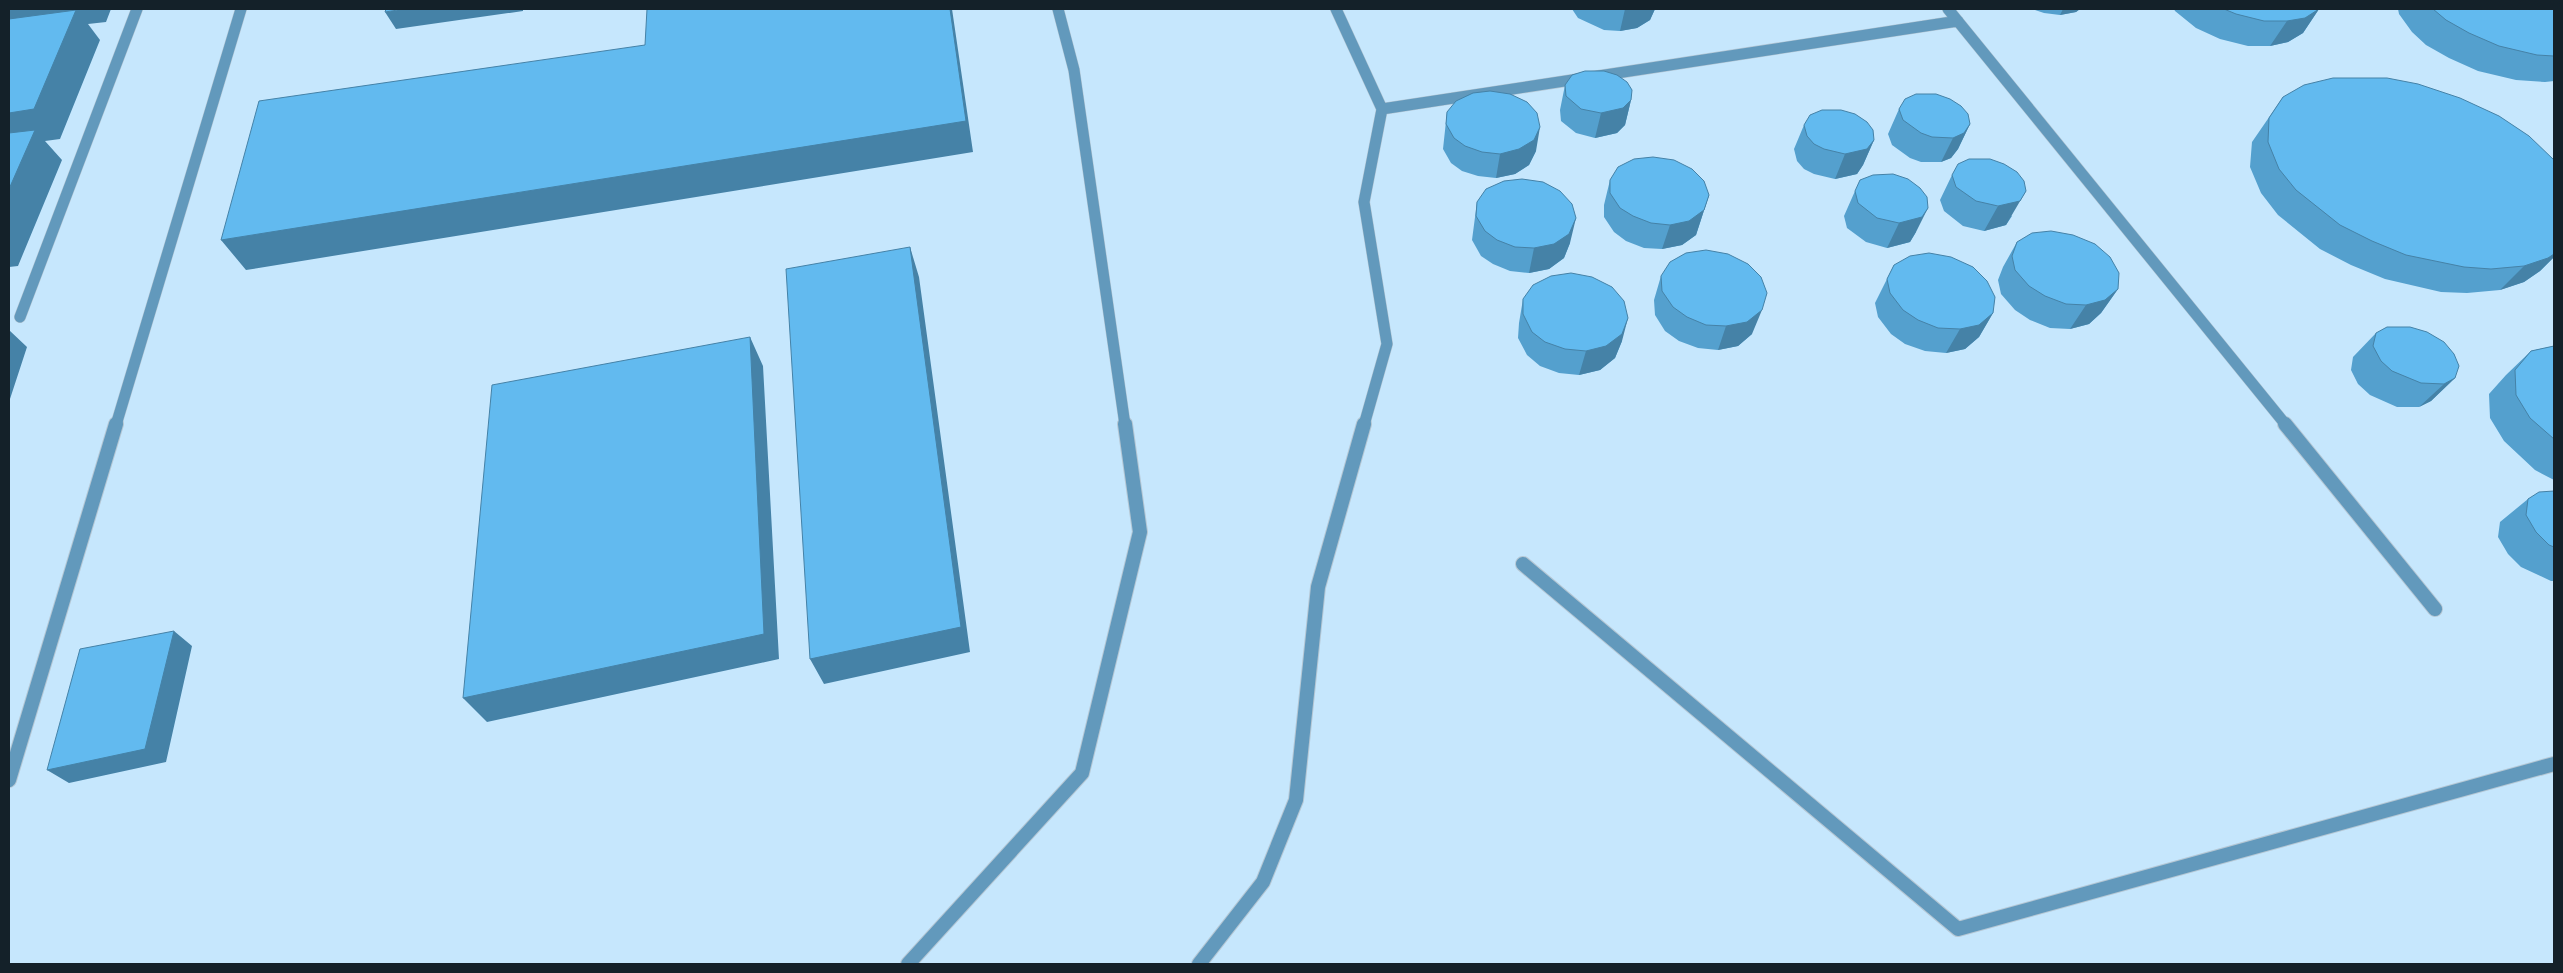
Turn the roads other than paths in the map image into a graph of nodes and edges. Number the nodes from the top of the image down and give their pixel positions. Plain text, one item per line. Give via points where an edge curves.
1 (137, 9) edge
2 (240, 9) edge
3 (1058, 9) edge
4 (1336, 9) edge
5 (1948, 9) edge
6 (1958, 21) junction
7 (1382, 109) junction
8 (20, 317) dead end
9 (1523, 564) dead end
10 (2435, 609) dead end
11 (2554, 764) edge
12 (9, 780) edge
13 (908, 964) edge
14 (1199, 964) edge

1 - 8 lane
2 - 12 lane
3 - 13 lane via 1074,70 1140,532 1082,773
4 - 7 lane
5 - 6 lane
6 - 7 lane
6 - 10 lane
7 - 14 lane via 1364,202 1388,344 1318,587 1296,800 1263,882
9 - 11 lane via 1958,929

